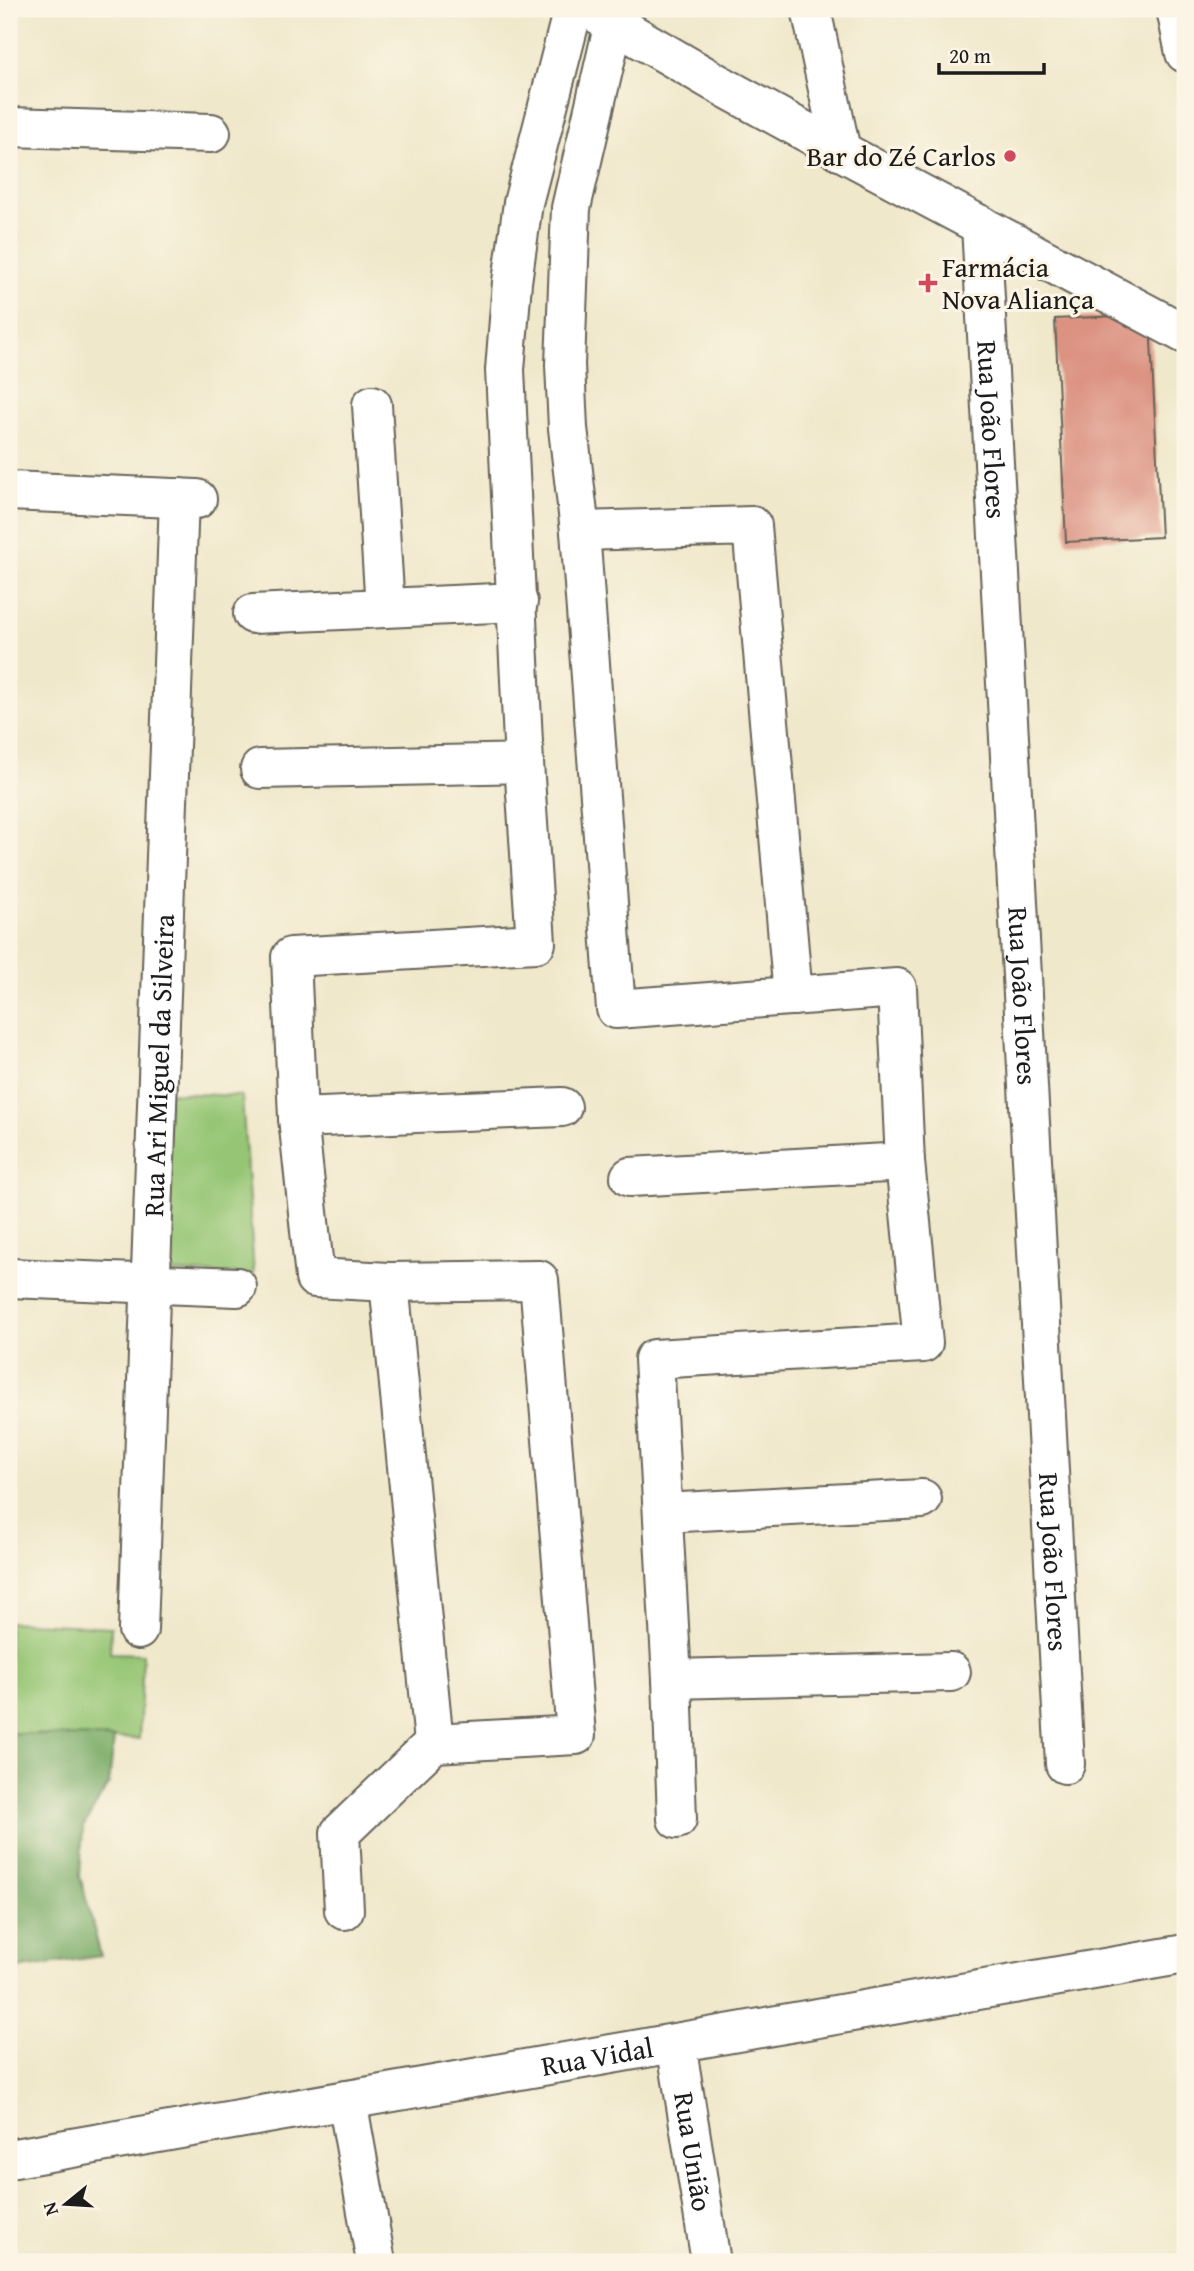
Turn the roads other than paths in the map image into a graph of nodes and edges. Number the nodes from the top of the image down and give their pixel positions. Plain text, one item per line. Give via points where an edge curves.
1 (573, 9) edge
2 (811, 9) edge
3 (1176, 9) edge
4 (602, 16) edge
5 (1185, 53) edge
6 (9, 127) edge
7 (211, 133) dead end
8 (841, 151) junction
9 (981, 225) junction
10 (1185, 334) edge
11 (372, 405) dead end
12 (9, 491) edge
13 (580, 531) junction
14 (518, 602) junction
15 (385, 608) junction
16 (253, 614) dead end
17 (524, 763) junction
18 (260, 769) dead end
19 (793, 996) junction
20 (562, 1107) dead end
21 (298, 1118) junction
22 (905, 1162) junction
23 (630, 1177) dead end
24 (9, 1278) edge
25 (389, 1282) junction
26 (151, 1283) junction
27 (236, 1287) dead end
28 (922, 1499) dead end
29 (663, 1513) junction
30 (138, 1630) dead end
31 (951, 1672) dead end
32 (672, 1679) junction
33 (434, 1743) junction
34 (1065, 1764) dead end
35 (677, 1819) dead end
36 (344, 1910) dead end
37 (1185, 1954) edge
38 (676, 2043) junction
39 (347, 2100) junction
40 (9, 2159) edge
41 (376, 2262) edge
42 (711, 2262) edge

1 - 14 street via 523,204 512,282 505,370
2 - 8 street
3 - 5 street
4 - 8 street
4 - 13 street via 571,208 565,365
6 - 7 street
8 - 9 street
9 - 10 street
9 - 34 street, Rua João Flores
11 - 15 street
12 - 26 street, Rua Ari Miguel da Silveira via 188,499
13 - 19 street via 752,526
13 - 19 street via 615,1009
14 - 15 street
14 - 17 street
15 - 16 street
17 - 18 street
17 - 21 street via 536,943 291,957
19 - 22 street via 897,988
20 - 21 street
21 - 25 street via 315,1278
22 - 23 street
22 - 29 street via 923,1343 654,1359
24 - 26 street
25 - 33 street
25 - 33 street via 539,1280 576,1735
26 - 27 street
26 - 30 street, Rua Ari Miguel da Silveira
28 - 29 street
29 - 32 street
31 - 32 street
32 - 35 street
33 - 36 street via 340,1833
37 - 38 street, Rua Vidal
38 - 39 street, Rua Vidal
38 - 42 street, Rua União
39 - 40 street, Rua Vidal
39 - 41 street

